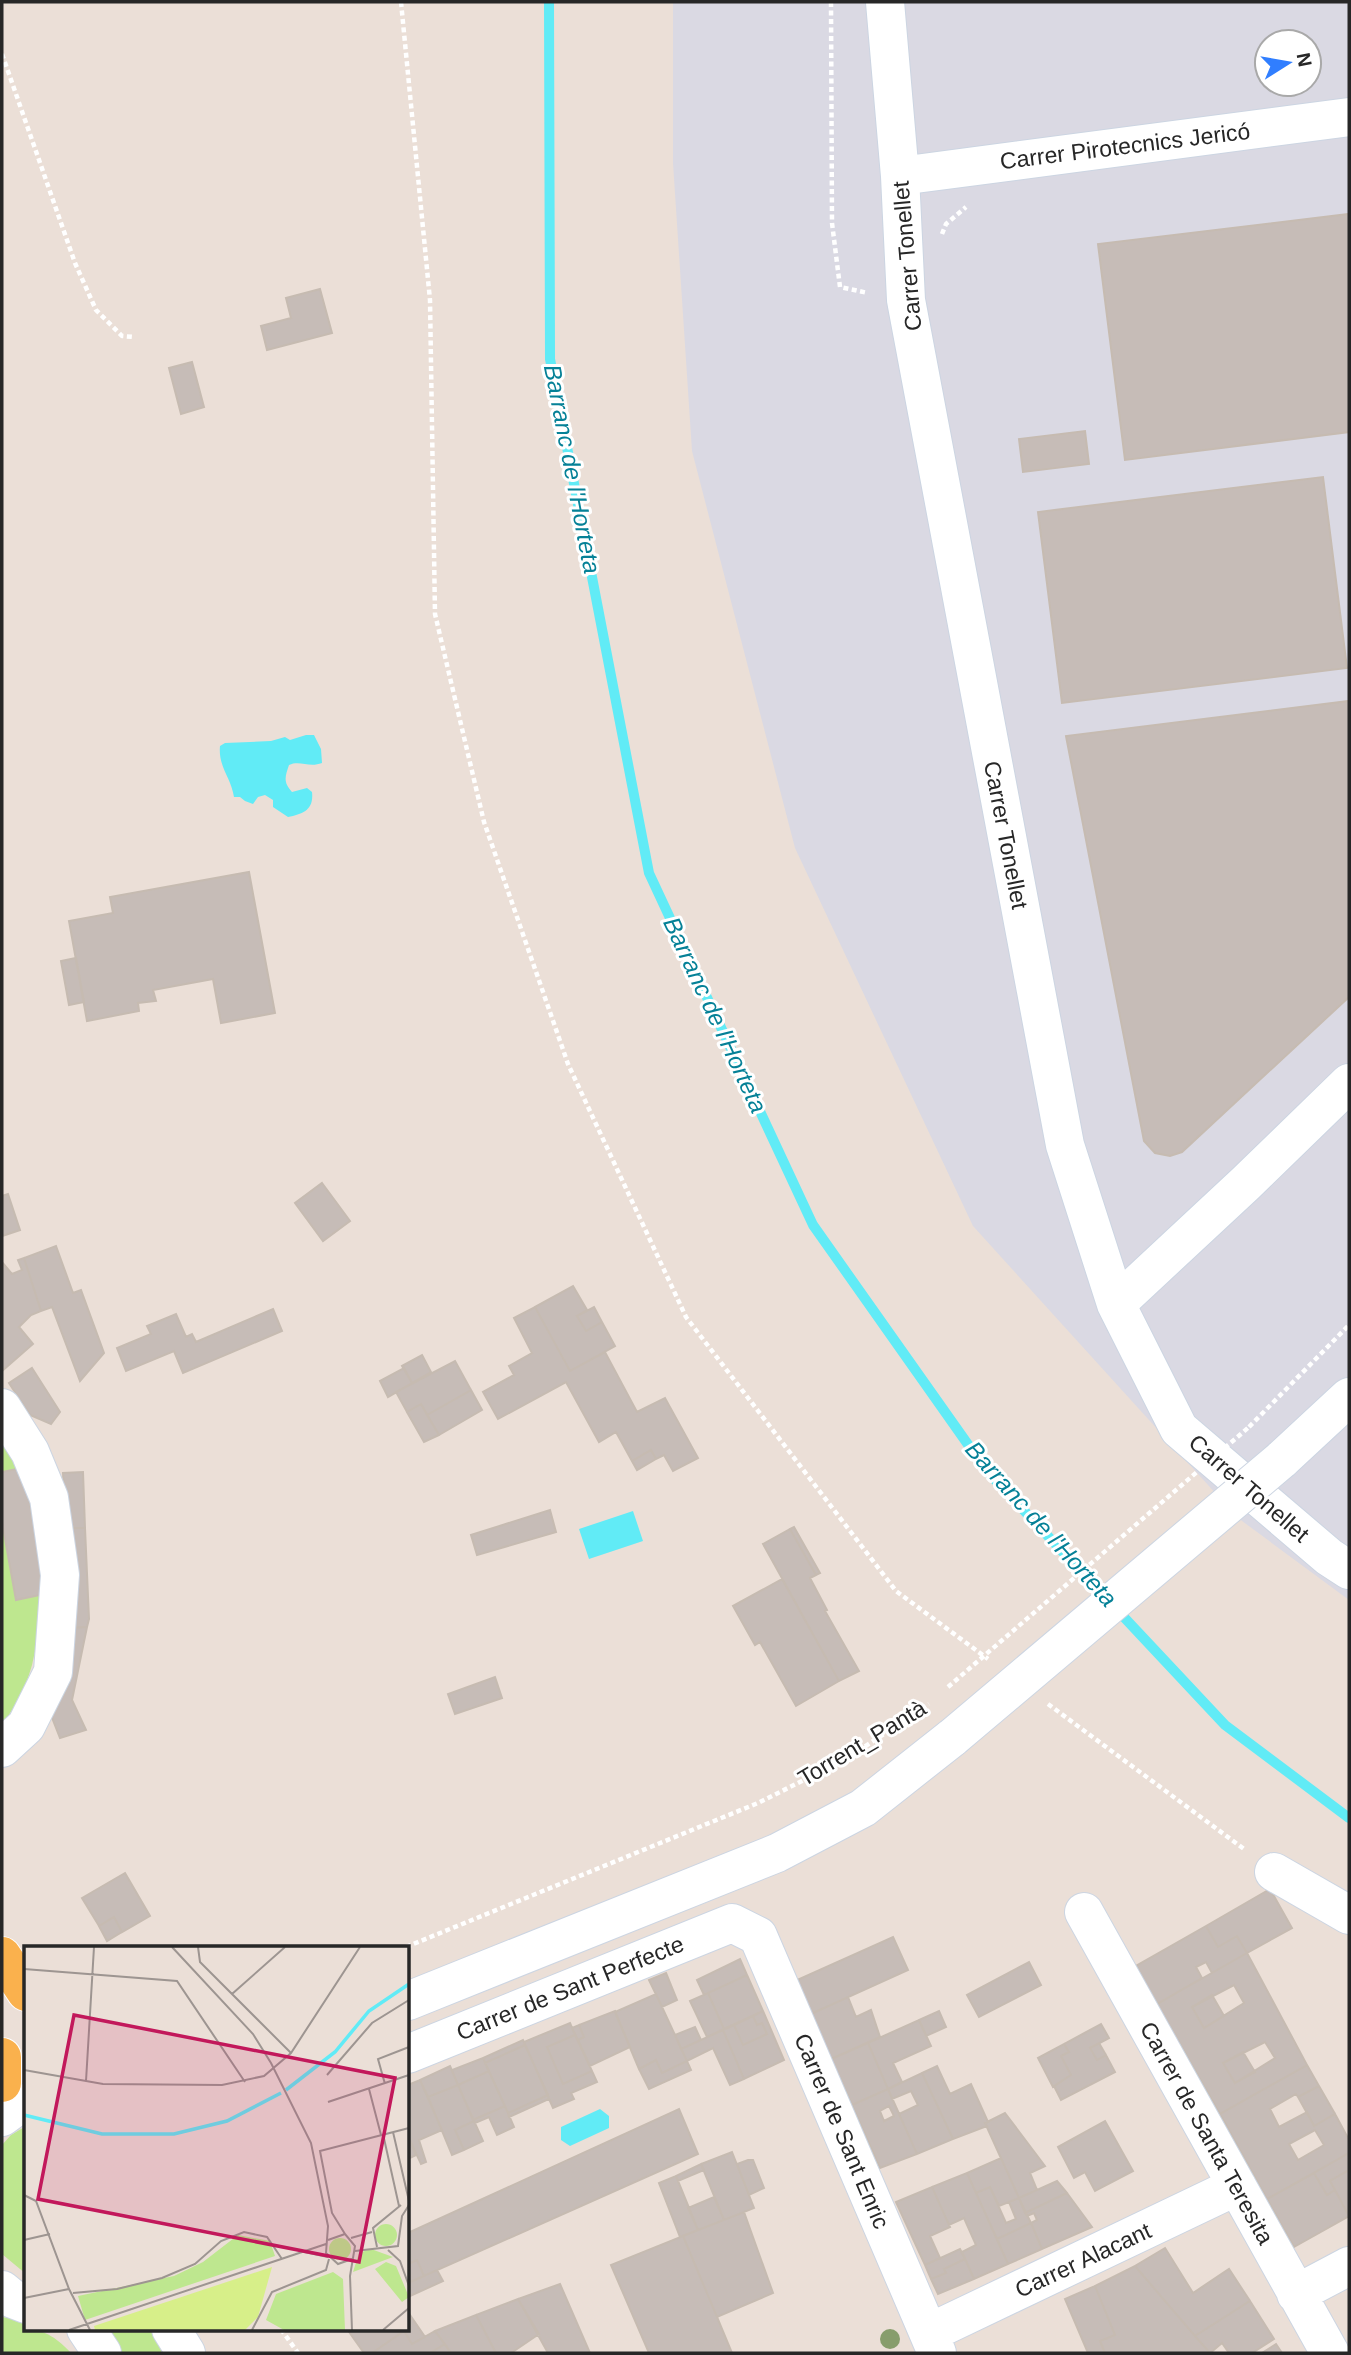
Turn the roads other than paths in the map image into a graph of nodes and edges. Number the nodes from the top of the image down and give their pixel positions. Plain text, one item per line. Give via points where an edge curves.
1 (885, 2) edge
2 (1349, 117) edge
3 (900, 176) junction
4 (1349, 1083) edge
5 (1116, 1304) junction
6 (1349, 1397) edge
7 (2, 1408) edge
8 (1349, 1570) edge
9 (2, 1748) edge
10 (1274, 1872) road end
11 (1084, 1912) dead end
12 (1349, 1915) edge
13 (732, 1923) joint
14 (2, 1956) edge
15 (24, 1989) edge
16 (410, 2000) edge
17 (410, 2053) edge
18 (2, 2057) edge
19 (2, 2083) edge
20 (24, 2104) edge
21 (2, 2117) edge
22 (1237, 2186) junction
23 (1349, 2266) edge
24 (1296, 2294) junction
25 (87, 2330) edge
26 (172, 2330) edge
27 (930, 2347) edge
28 (102, 2353) edge
29 (186, 2353) edge
30 (1330, 2353) edge

1 - 3 street, Carrer Tonellet
2 - 3 street, Carrer Pirotecnics Jericó
3 - 5 street, Carrer Tonellet via 906,300 1065,1146
4 - 5 street
5 - 8 street, Carrer Tonellet via 1180,1429
6 - 16 street, bridge via 1281,1460 863,1808 777,1853
7 - 9 street via 30,1452 49,1498 60,1575 53,1672 26,1727
10 - 12 street
11 - 22 street, Carrer de Santa Teresita
13 - 17 street, Carrer de Sant Perfecte
13 - 27 street, Carrer de Sant Enric via 758,1936
14 - 15 main road
18 - 19 main road
20 - 21 street
22 - 24 street, Carrer de Santa Teresita
22 - 27 street, Carrer Alacant
23 - 24 street
24 - 30 street, Carrer de Santa Teresita
25 - 28 street
26 - 29 street

